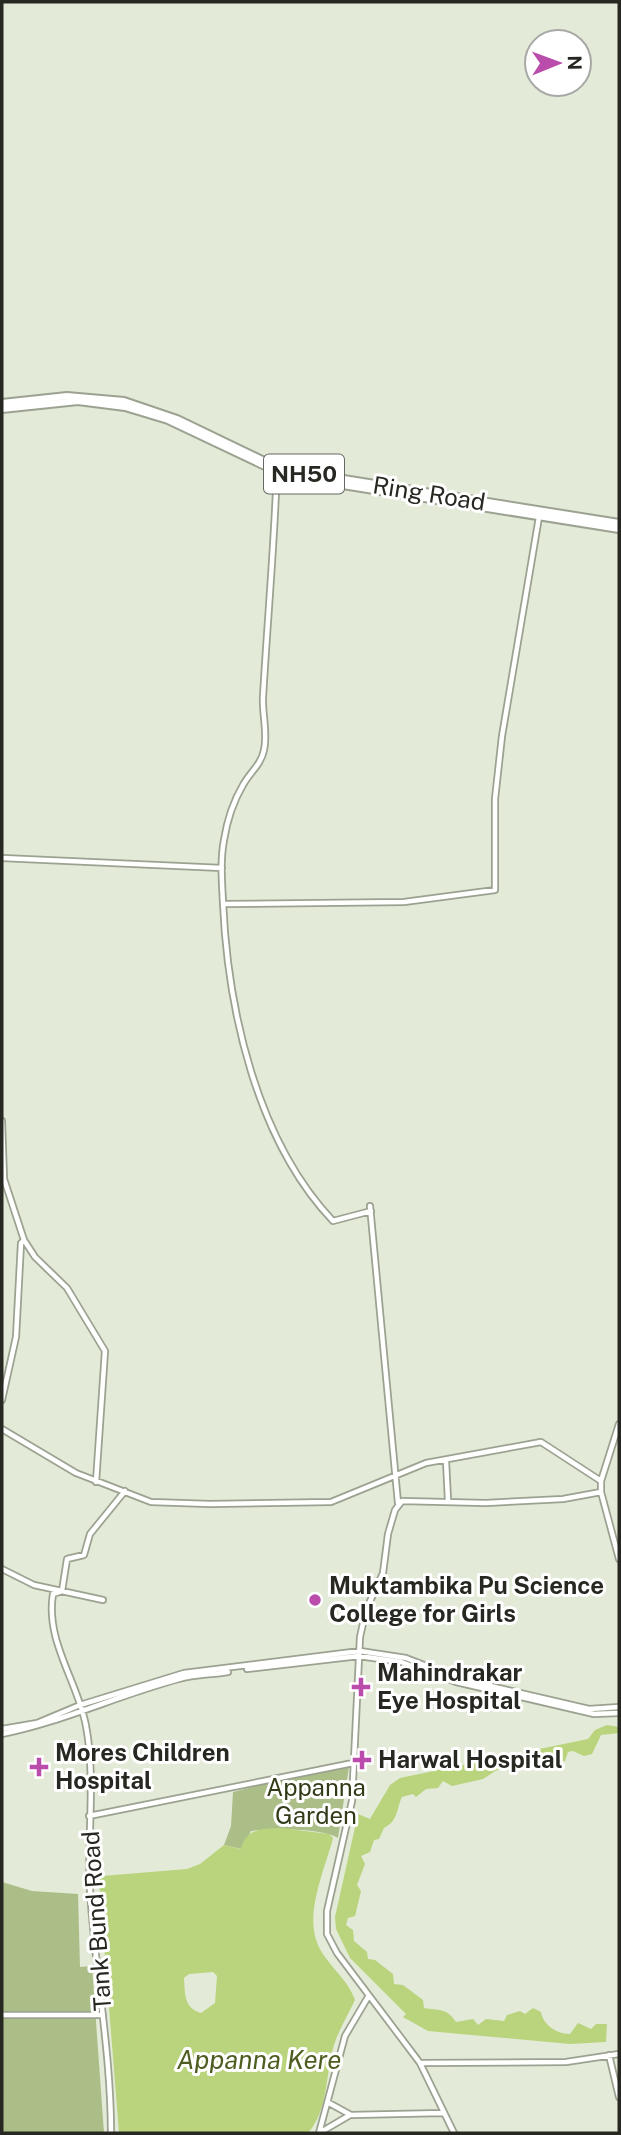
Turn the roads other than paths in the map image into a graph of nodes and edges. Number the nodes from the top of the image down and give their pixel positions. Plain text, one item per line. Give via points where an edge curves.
1 (2, 403) edge
2 (2, 409) edge
3 (281, 472) junction
4 (539, 517) junction
5 (619, 523) edge
6 (619, 529) edge
7 (2, 858) edge
8 (222, 868) junction
9 (223, 904) junction
10 (2, 1121) edge
11 (24, 1240) junction
12 (2, 1399) edge
13 (619, 1424) edge
14 (2, 1429) edge
15 (446, 1461) junction
16 (395, 1477) junction
17 (601, 1481) junction
18 (96, 1482) junction
19 (125, 1491) junction
20 (601, 1493) junction
21 (448, 1500) junction
22 (398, 1503) junction
23 (619, 1559) edge
24 (2, 1569) edge
25 (62, 1591) junction
26 (103, 1600) dead end
27 (360, 1653) junction
28 (81, 1707) junction
29 (619, 1707) edge
30 (619, 1713) edge
31 (2, 1732) edge
32 (353, 1763) junction
33 (89, 1816) junction
34 (368, 1996) junction
35 (2, 2015) edge
36 (103, 2015) junction
37 (619, 2054) edge
38 (609, 2055) junction
39 (420, 2063) junction
40 (619, 2097) edge
41 (329, 2102) junction
42 (444, 2113) junction
43 (351, 2115) junction
44 (111, 2133) edge
45 (320, 2133) edge
46 (454, 2133) edge

1 - 3 highway, Ring Road / NH50 via 87,396 143,405
2 - 3 highway, Ring Road / NH50 via 78,401 125,407 168,420
3 - 4 highway, Ring Road / NH50
3 - 5 highway, Ring Road / NH50
3 - 8 street via 263,700 265,747 261,762 232,809
4 - 6 highway, Ring Road / NH50
4 - 9 street via 495,799 495,890 404,902
7 - 8 street
8 - 9 street
9 - 16 street via 223,944 237,1024 273,1129 310,1197 333,1222 371,1208
10 - 11 street via 4,1179
11 - 12 street via 16,1337
11 - 18 street via 67,1288 106,1351
13 - 17 street
14 - 18 street via 60,1466
15 - 16 street via 426,1463
15 - 17 street via 541,1441
15 - 21 street
16 - 19 street via 331,1502 151,1502
16 - 22 street
17 - 20 street
18 - 19 street
19 - 25 street via 90,1534 84,1555 67,1559
20 - 21 street via 486,1503
20 - 23 street
21 - 22 street
22 - 27 street via 383,1573 362,1622
24 - 25 street via 20,1580
25 - 26 street
25 - 28 street, Tank Bund Road via 55,1591 52,1598 56,1641
27 - 28 street via 186,1677
27 - 29 street via 401,1657 460,1679 590,1709
27 - 30 street via 456,1682 594,1714
27 - 32 street
28 - 31 street via 40,1726
28 - 33 street, Tank Bund Road via 88,1745
32 - 33 street
32 - 34 street via 350,1814 326,1923 330,1942
33 - 36 street, Tank Bund Road via 91,1900
34 - 39 street
34 - 41 street via 345,2036
35 - 36 street
36 - 44 street, Tank Bund Road
37 - 38 street
38 - 39 street via 566,2062
38 - 40 street
39 - 42 street
41 - 43 street
41 - 45 street
42 - 43 street
42 - 46 street
43 - 45 street

